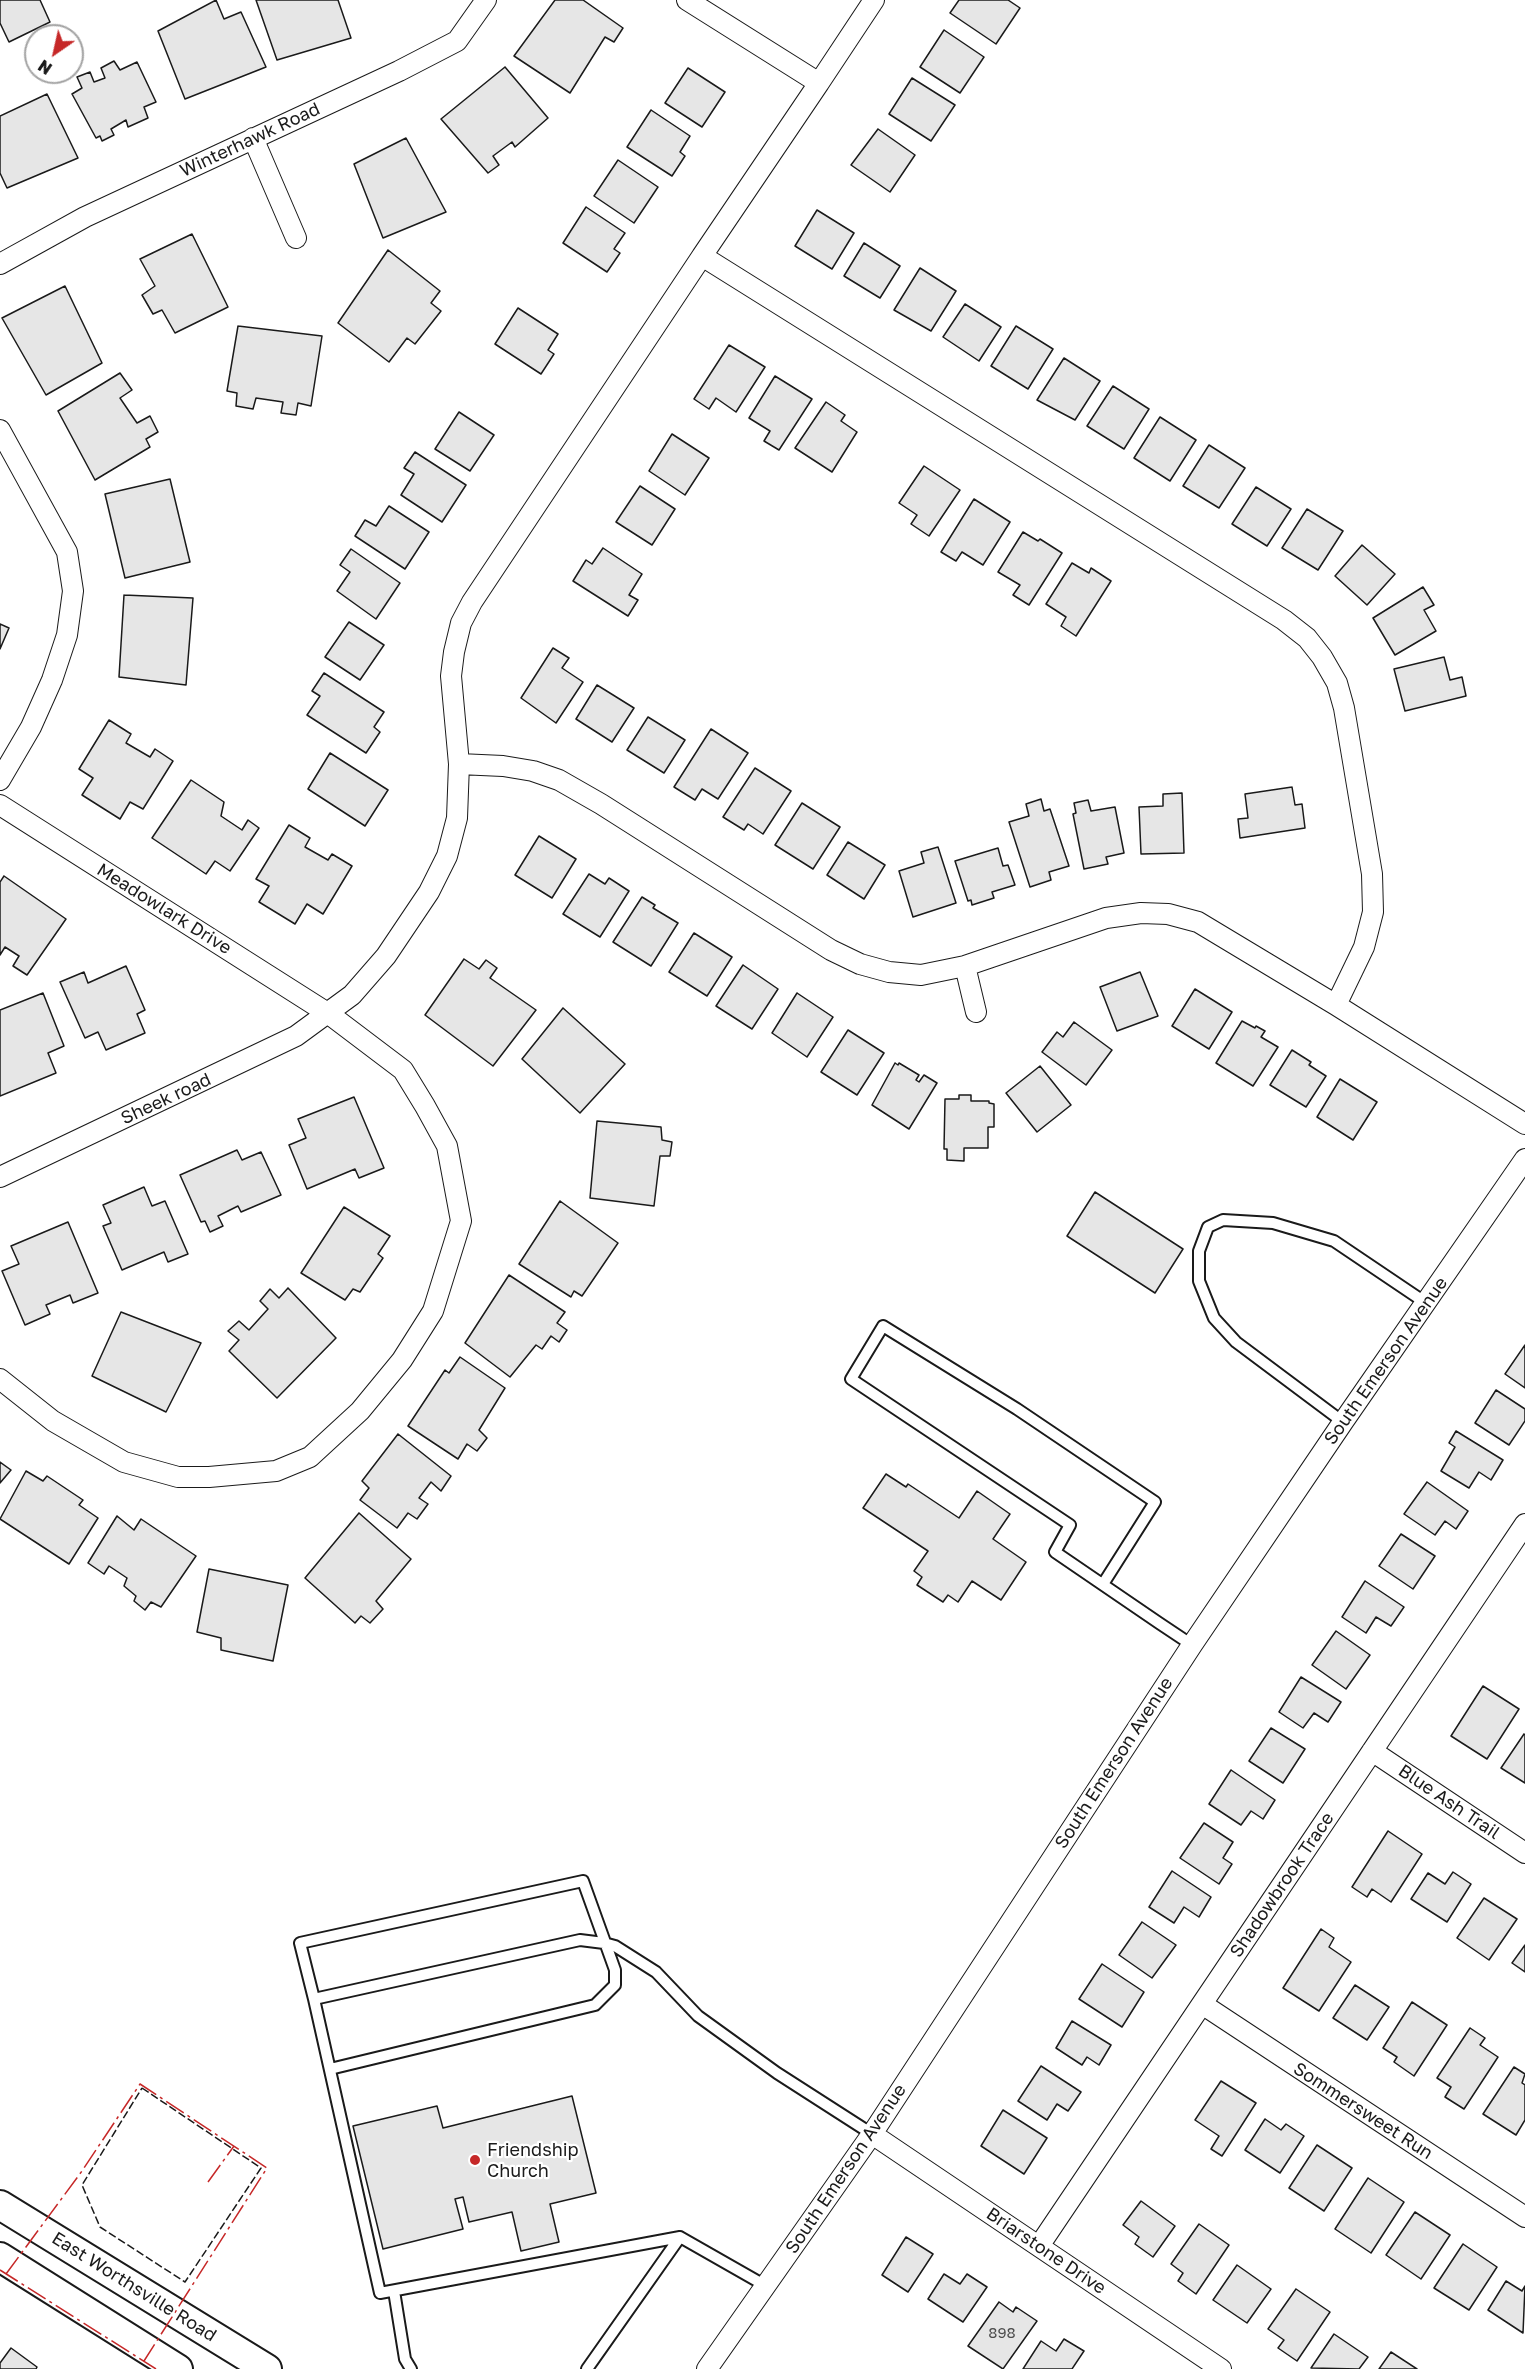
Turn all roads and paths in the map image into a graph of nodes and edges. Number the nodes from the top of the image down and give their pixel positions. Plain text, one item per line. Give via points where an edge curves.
1 (486, 0) edge
2 (687, 0) edge
3 (874, 0) edge
4 (819, 83) junction
5 (254, 138) junction
6 (296, 238) dead end
7 (702, 256) junction
8 (0, 264) edge
9 (0, 430) edge
10 (459, 764) junction
11 (0, 780) edge
12 (0, 805) edge
13 (964, 966) junction
14 (1336, 1005) junction
15 (976, 1012) dead end
16 (329, 1014) junction
17 (1525, 1124) edge
18 (1525, 1159) edge
19 (0, 1177) edge
20 (1426, 1303) junction
21 (0, 1379) edge
22 (1343, 1422) junction
23 (1525, 1524) edge
24 (1102, 1584) junction
25 (1192, 1645) junction
26 (1372, 1751) junction
27 (1525, 1853) edge
28 (604, 1943) junction
29 (314, 1999) junction
30 (1202, 2004) junction
31 (330, 2068) junction
32 (872, 2134) junction
33 (0, 2205) edge
34 (1525, 2217) edge
35 (680, 2237) junction
36 (1039, 2246) junction
37 (0, 2257) edge
38 (766, 2286) junction
39 (394, 2291) junction
40 (178, 2369) edge
41 (267, 2369) edge
42 (411, 2369) edge
43 (587, 2369) edge
44 (706, 2369) edge
45 (1221, 2369) edge

1 - 5 street, Winterhawk Road via 457,41
2 - 4 street
3 - 4 street, Sheek road
4 - 7 street, Sheek road
5 - 6 street
5 - 8 street, Winterhawk Road via 85,217
7 - 10 street, Sheek road via 461,623 451,676
7 - 14 street via 1275,614 1307,638 1337,683 1344,708 1372,874 1373,912 1364,947
9 - 11 street via 67,552 72,591 67,635 52,680 31,727
10 - 13 street via 503,766 559,780 831,950 860,964 921,975
10 - 16 street, Sheek road via 457,818 447,856 429,892 386,956 352,995
12 - 16 street, Meadowlark Drive
13 - 14 street via 1106,918 1168,914 1198,922
13 - 15 street
14 - 17 street
16 - 19 street, Sheek road via 262,1053
16 - 21 street, Meadowlark Drive via 403,1070 426,1106 447,1146 461,1221 433,1311 402,1360 360,1411 310,1457 276,1470 178,1477 124,1462 53,1421
18 - 20 street, South Emerson Avenue
20 - 22 street, South Emerson Avenue
20 - 22 lane via 1334,1241 1273,1223 1223,1220 1208,1227 1199,1251 1199,1281 1214,1318 1236,1342
22 - 25 street, South Emerson Avenue
23 - 26 street, Shadowbrook Trace
24 - 24 lane via 1055,1552 1070,1525 851,1379 883,1326 1017,1409 1155,1502
24 - 25 lane
25 - 32 street, South Emerson Avenue
26 - 27 street, Blue Ash Trail
26 - 30 street, Shadowbrook Trace
28 - 29 lane via 580,1940
28 - 29 lane via 583,1881 300,1943
28 - 31 lane via 615,1970 615,1985 595,2005
28 - 32 lane via 656,1972 698,2016
29 - 31 lane
30 - 34 street, Sommersweet Run
30 - 36 street, Shadowbrook Trace
31 - 39 lane via 380,2293
32 - 36 street, Briarstone Drive
32 - 38 street, South Emerson Avenue
33 - 41 main road, East Worthsville Road
35 - 38 lane
35 - 39 lane
35 - 43 lane
36 - 45 street, Briarstone Drive
37 - 40 main road
38 - 44 street, South Emerson Avenue
39 - 42 lane via 405,2359

